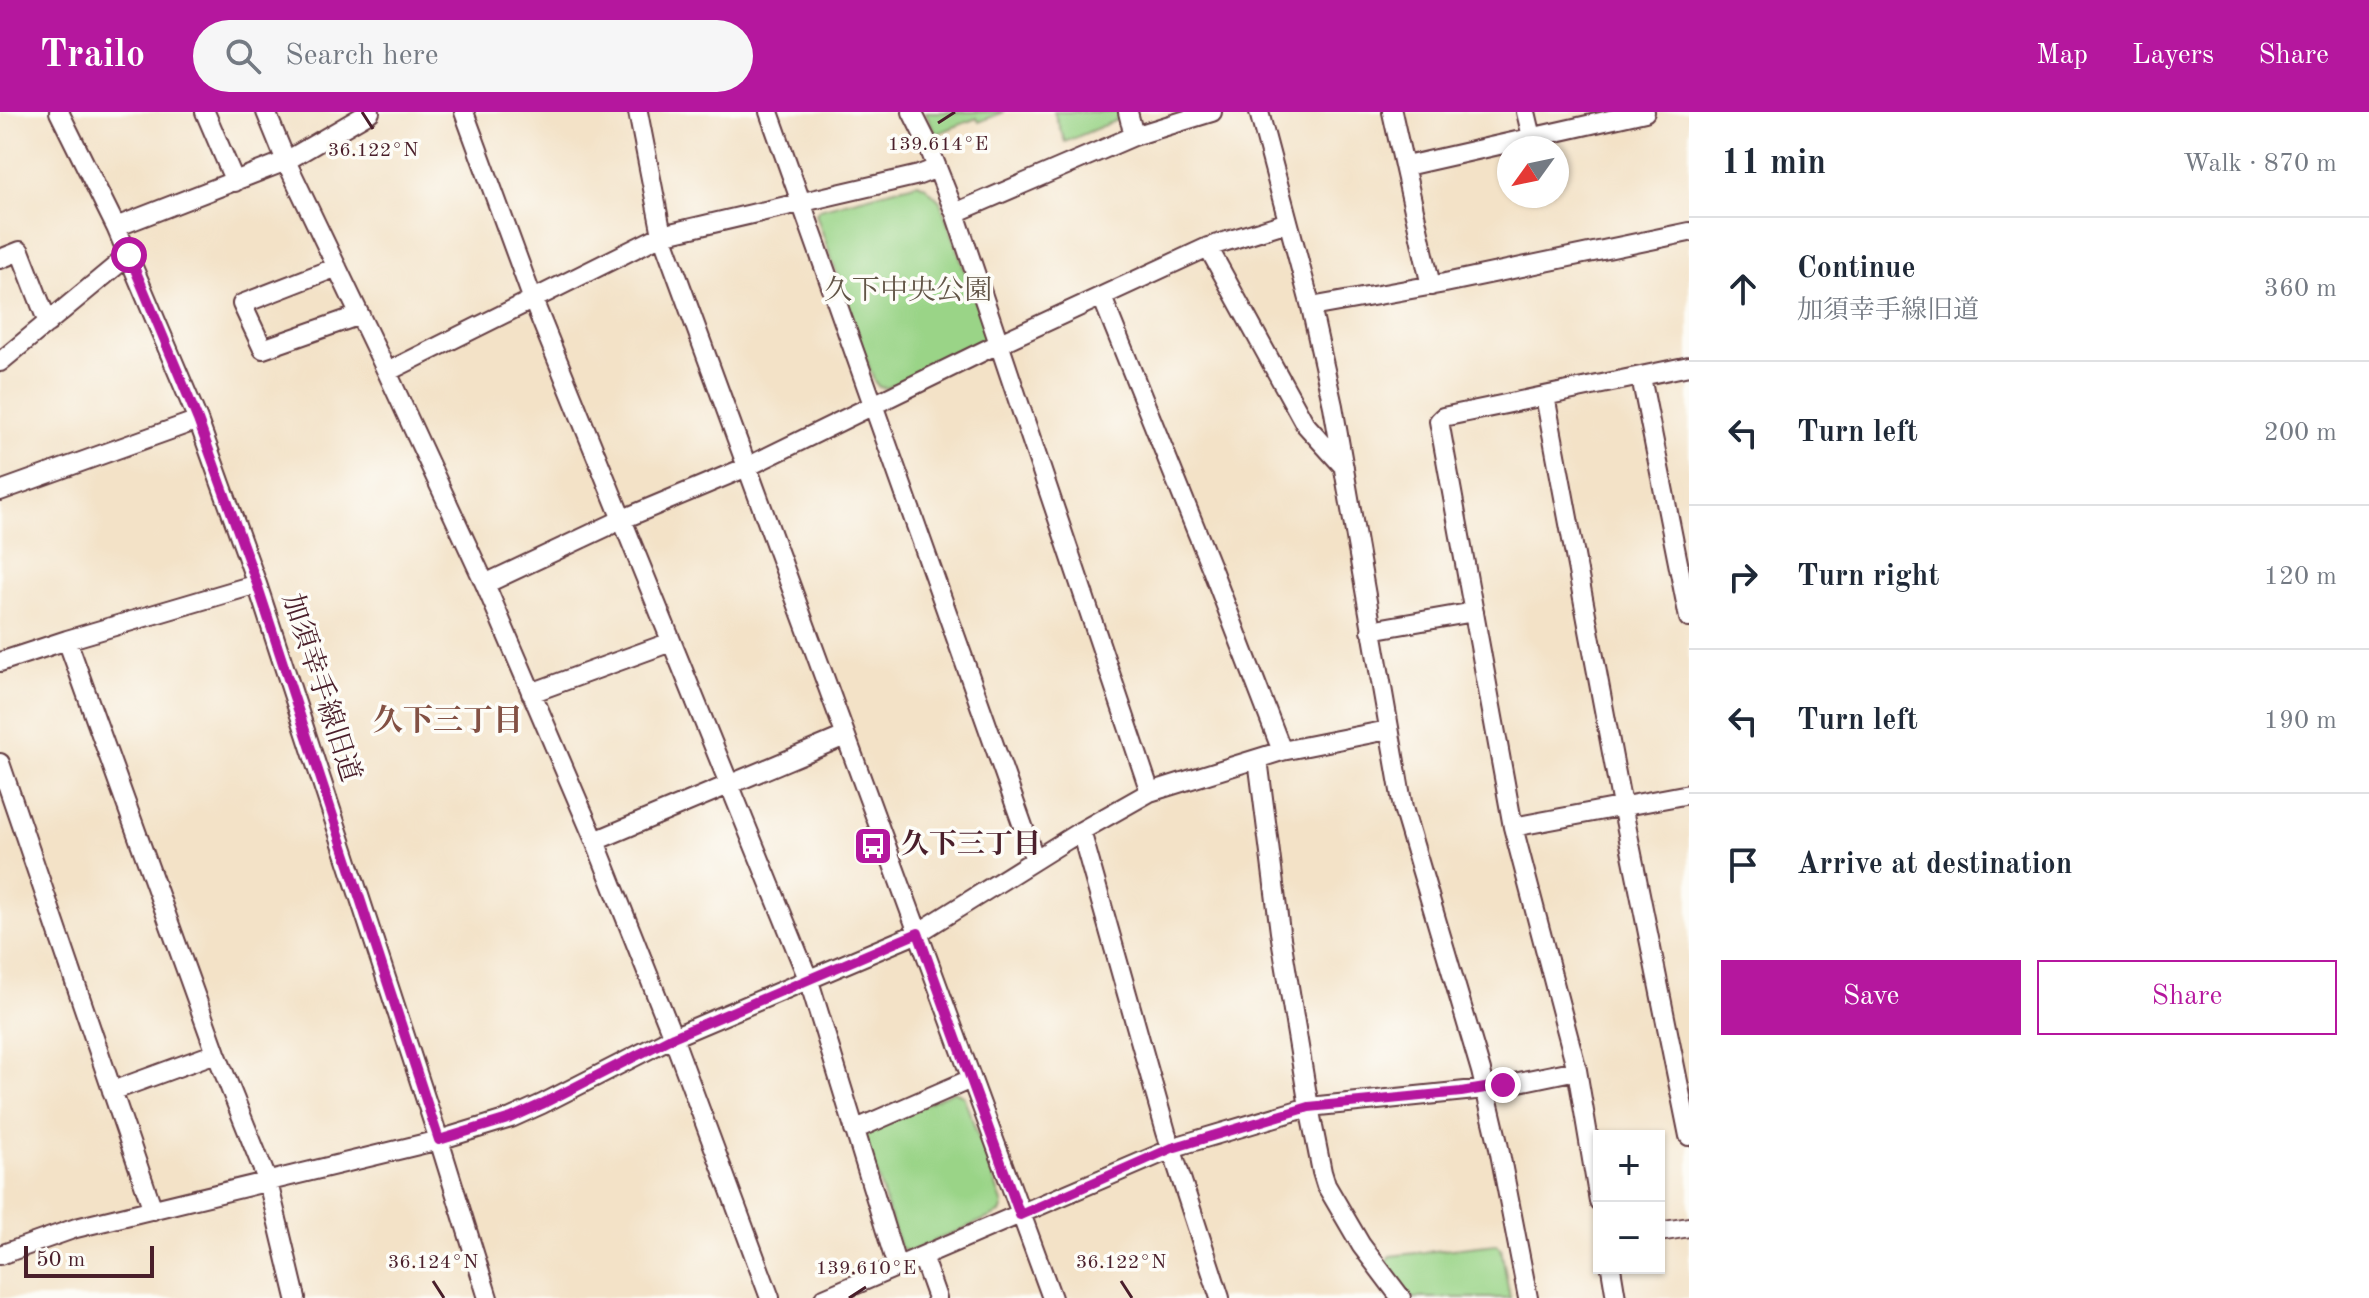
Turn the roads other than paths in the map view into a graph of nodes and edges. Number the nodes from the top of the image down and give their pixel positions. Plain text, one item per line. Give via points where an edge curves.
1 (59, 112) edge
2 (205, 112) edge
3 (266, 112) edge
4 (370, 112) edge
5 (464, 112) edge
6 (638, 112) edge
7 (769, 112) edge
8 (912, 112) edge
9 (1128, 112) edge
10 (1212, 112) edge
11 (1259, 112) edge
12 (1392, 112) edge
13 (1526, 112) edge
14 (1645, 112) edge
15 (1134, 136) junction
16 (1532, 136) edge
17 (1537, 136) edge
18 (1497, 145) edge
19 (286, 161) junction
20 (1406, 166) junction
21 (937, 168) junction
22 (235, 182) junction
23 (801, 203) junction
24 (955, 213) junction
25 (1288, 222) junction
26 (116, 227) junction
27 (1689, 232) edge
28 (662, 235) junction
29 (1208, 247) junction
30 (129, 255) junction
31 (0, 259) edge
32 (337, 267) junction
33 (1438, 284) junction
34 (1102, 297) junction
35 (533, 300) junction
36 (1311, 307) junction
37 (360, 315) junction
38 (48, 323) junction
39 (998, 344) junction
40 (1, 359) edge
41 (1689, 366) edge
42 (387, 372) junction
43 (1641, 377) junction
44 (1545, 396) junction
45 (873, 406) junction
46 (198, 420) junction
47 (747, 467) junction
48 (1344, 467) junction
49 (0, 491) edge
50 (623, 519) junction
51 (257, 584) junction
52 (485, 584) junction
53 (1474, 612) junction
54 (1689, 618) edge
55 (1371, 630) junction
56 (67, 640) junction
57 (671, 642) junction
58 (0, 662) edge
59 (531, 693) junction
60 (1388, 730) junction
61 (845, 736) junction
62 (1282, 751) junction
63 (1258, 759) junction
64 (0, 763) edge
65 (728, 785) junction
66 (1150, 792) junction
67 (1689, 794) edge
68 (1622, 806) junction
69 (1513, 827) junction
70 (1081, 831) junction
71 (595, 841) junction
72 (1035, 860) junction
73 (918, 933) junction
74 (809, 981) junction
75 (673, 1037) junction
76 (216, 1053) junction
77 (1577, 1070) junction
78 (971, 1079) junction
79 (1485, 1089) junction
80 (112, 1091) junction
81 (1309, 1107) junction
82 (854, 1130) junction
83 (1689, 1136) edge
84 (439, 1140) junction
85 (1172, 1148) junction
86 (1593, 1165) edge
87 (268, 1182) junction
88 (153, 1210) junction
89 (1020, 1215) junction
90 (1689, 1227) edge
91 (1665, 1231) edge
92 (0, 1255) edge
93 (922, 1256) junction
94 (897, 1267) junction
95 (1612, 1274) edge
96 (296, 1298) edge
97 (488, 1298) edge
98 (770, 1298) edge
99 (824, 1298) edge
100 (937, 1298) edge
101 (1052, 1298) edge
102 (1220, 1298) edge
103 (1401, 1298) edge
104 (1528, 1298) edge
105 (1616, 1298) edge

1 - 26 street, 加須幸手線旧道
2 - 22 street
3 - 19 street
4 - 19 street
5 - 35 street
6 - 28 street
7 - 23 street
8 - 21 street
9 - 15 street
10 - 15 street
11 - 25 street
12 - 20 street
13 - 16 street
14 - 17 street
15 - 24 street
18 - 20 street
19 - 22 street
19 - 32 street
20 - 33 street
21 - 23 street
21 - 24 street
22 - 26 street
23 - 28 street
23 - 45 street
24 - 39 street
25 - 29 street
25 - 36 street
26 - 30 street, 加須幸手線旧道
27 - 33 street
28 - 35 street
28 - 47 street
29 - 34 street
29 - 48 street via 1305,424
30 - 38 street
30 - 46 street, 加須幸手線旧道
31 - 38 street via 20,251
32 - 37 street
32 - 37 street via 242,304 263,349
33 - 36 street
34 - 39 street
34 - 62 street
35 - 42 street
35 - 50 street
36 - 48 street
37 - 42 street
38 - 40 street
39 - 45 street
39 - 66 street
41 - 43 street
42 - 52 street
43 - 44 street
43 - 54 street
44 - 53 street via 1439,421
44 - 68 street
45 - 47 street
45 - 72 street
46 - 49 street
46 - 51 street, 加須幸手線旧道
47 - 50 street
47 - 61 street
48 - 55 street
50 - 52 street
50 - 57 street
51 - 56 street
51 - 84 street, 加須幸手線旧道
52 - 59 street
53 - 55 street
53 - 69 street
55 - 60 street
56 - 58 street
56 - 76 street
57 - 59 street
57 - 65 street
59 - 71 street
60 - 62 street
60 - 79 street via 1407,821
61 - 65 street
61 - 73 street
62 - 63 street
63 - 66 street
63 - 81 street
64 - 80 street
65 - 71 street
65 - 74 street
66 - 70 street
67 - 68 street
68 - 69 street
68 - 83 street
69 - 77 street
70 - 72 street
70 - 85 street
71 - 75 street
72 - 73 street
73 - 74 street
73 - 78 street
74 - 75 street
74 - 82 street
75 - 84 street via 511,1118
75 - 98 street
76 - 80 street
76 - 87 street
77 - 79 street
77 - 86 street
78 - 82 street
78 - 89 street
79 - 81 street
79 - 104 street
80 - 88 street
81 - 85 street
81 - 103 street via 1326,1185 1361,1245
82 - 94 street
84 - 87 street
84 - 97 street, 加須幸手線旧道
85 - 89 street
85 - 102 street
87 - 88 street
87 - 96 street
88 - 92 street via 76,1228
89 - 93 street
89 - 101 street
90 - 91 street
93 - 94 street
93 - 100 street
94 - 99 street
95 - 105 street

